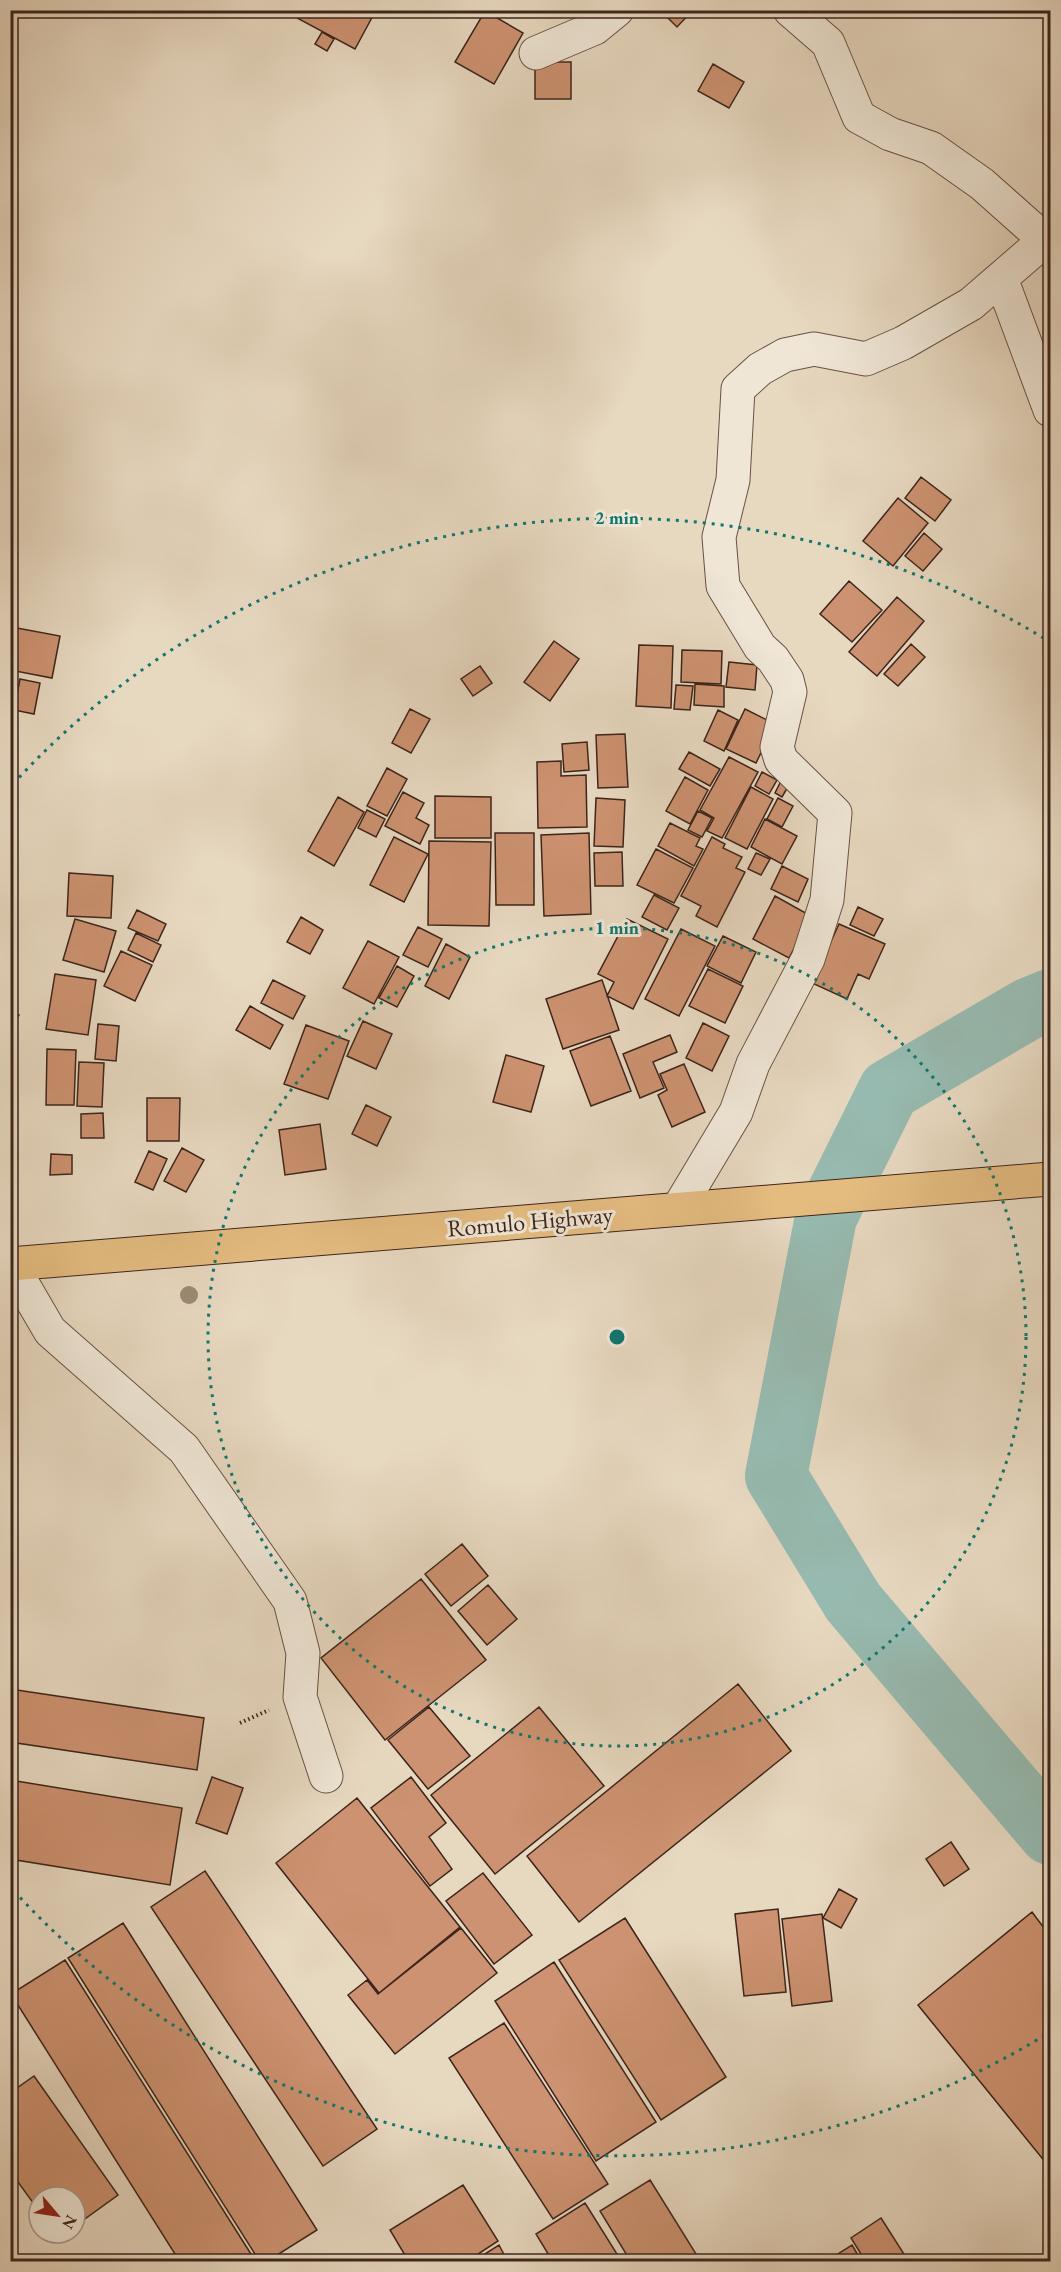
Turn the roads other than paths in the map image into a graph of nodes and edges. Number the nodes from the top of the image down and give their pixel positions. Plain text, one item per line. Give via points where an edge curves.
1 (617, 10) edge
2 (790, 10) edge
3 (536, 53) dead end
4 (1048, 239) edge
5 (1001, 278) junction
6 (1050, 410) edge
7 (1050, 1179) edge
8 (678, 1209) junction
9 (11, 1264) edge
10 (326, 1776) dead end

1 - 3 street via 595,28
2 - 4 street via 828,43 858,117 890,134 931,148
4 - 5 street
5 - 6 street
5 - 8 street via 971,304 866,359 814,349 785,355 760,369 738,389 733,480 719,537 723,586 760,647 787,680 790,692 777,747 781,760 835,813 827,900 808,959 753,1064 736,1112
7 - 8 highway, Romulo Highway
8 - 9 highway, Romulo Highway
9 - 10 street via 50,1331 184,1449 290,1601 303,1653 300,1697

